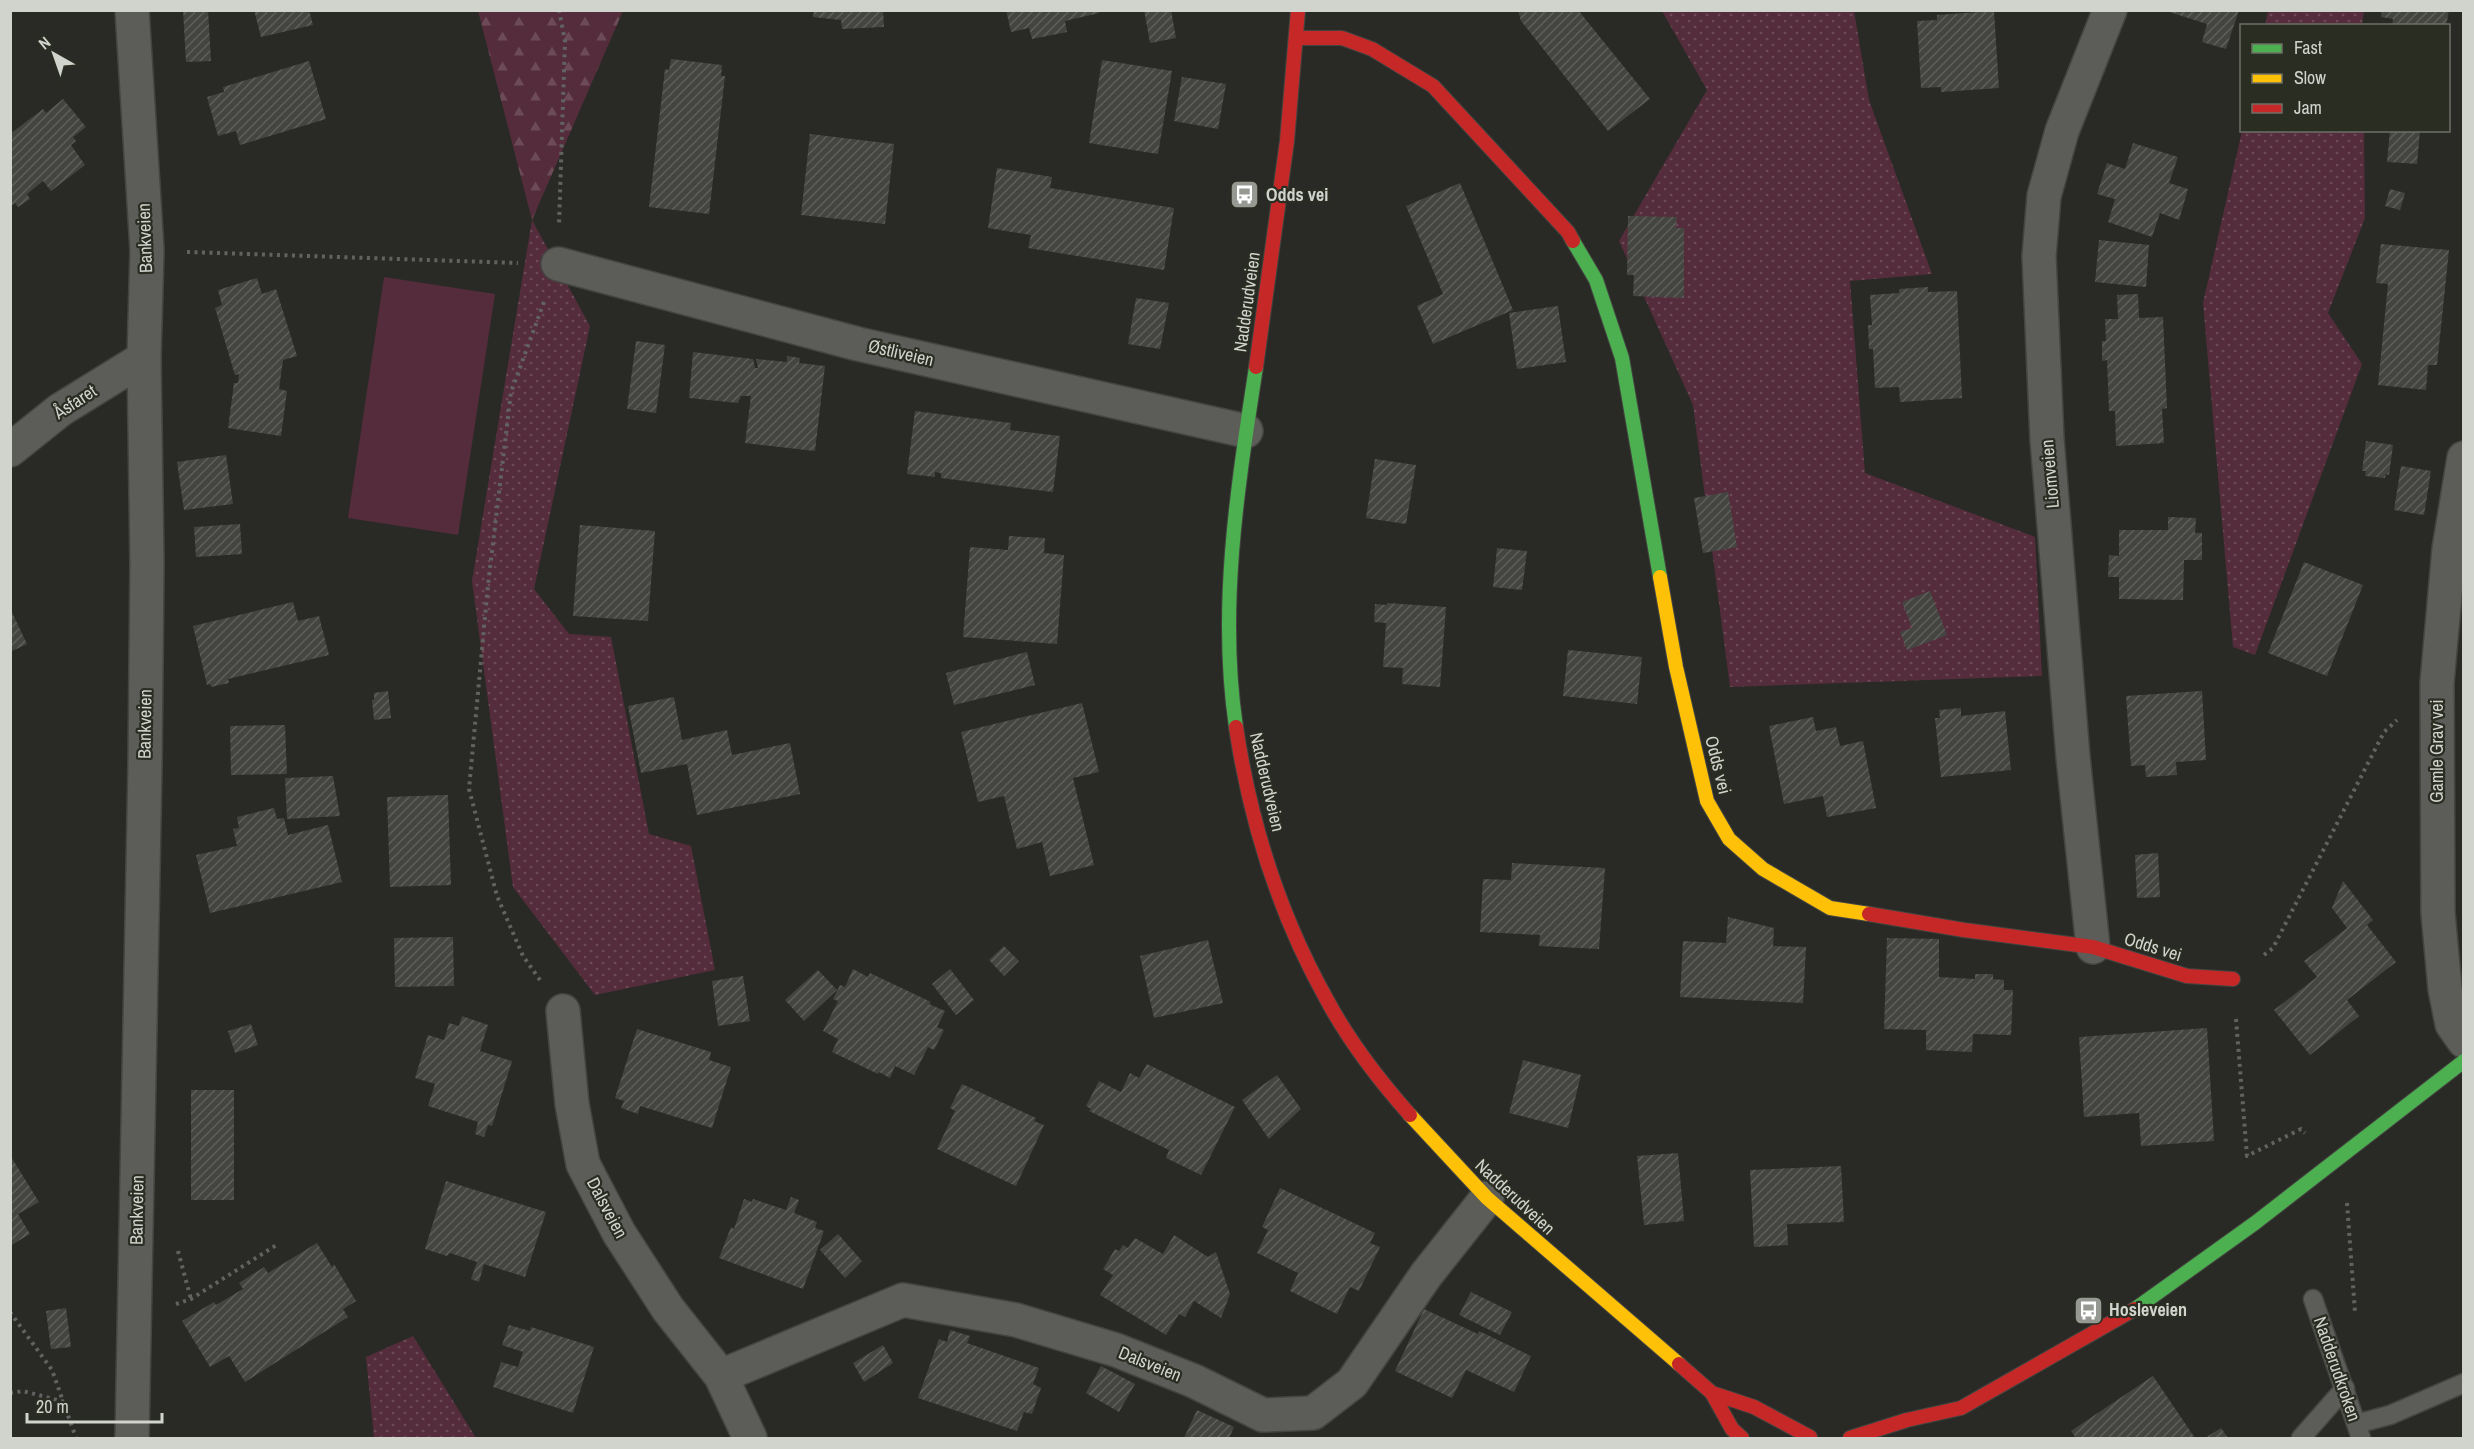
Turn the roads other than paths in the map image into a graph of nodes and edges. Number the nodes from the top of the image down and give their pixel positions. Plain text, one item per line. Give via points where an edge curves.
1 (132, 10) edge
2 (1298, 10) edge
3 (2110, 10) edge
4 (1297, 38) junction
5 (558, 264) road end
6 (144, 358) junction
7 (1246, 430) junction
8 (10, 450) edge
9 (2463, 458) edge
10 (2093, 947) junction
11 (2234, 979) road end
12 (563, 1011) road end
13 (2463, 1041) edge
14 (2463, 1061) edge
15 (1487, 1198) junction
16 (2313, 1299) dead end
17 (721, 1376) junction
18 (2463, 1383) edge
19 (2345, 1388) junction
20 (1712, 1393) junction
21 (1962, 1408) junction
22 (1944, 1424) dead end
23 (2359, 1431) edge
24 (1824, 1437) edge
25 (132, 1438) edge
26 (750, 1438) edge
27 (1742, 1438) edge
28 (1850, 1438) edge
29 (2301, 1438) edge

1 - 6 street, Bankveien via 147,250
2 - 4 main road, Nadderudveien
3 - 10 street, Liomveien via 2062,131 2044,196 2039,256 2048,451
4 - 7 main road, Nadderudveien via 1281,191
4 - 10 main road, Odds vei via 1342,38 1372,49 1433,86 1568,232 1596,280 1622,358 1676,667 1707,801 1729,839 1764,868 1830,908
5 - 7 street, Østliveien via 858,344
6 - 8 street, Åsfaret via 60,410
6 - 25 street, Bankveien via 147,576
7 - 15 main road, Nadderudveien via 1228,629 1242,768 1282,907 1327,999 1370,1067
9 - 13 street, Gamle Grav vei via 2449,549 2437,682 2438,914 2445,989 2452,1024
10 - 11 main road, Odds vei via 2187,976
12 - 17 street, Dalsveien via 572,1104 583,1164 619,1233 668,1309
14 - 21 main road via 2152,1298
15 - 17 street, Dalsveien via 1426,1275 1352,1383 1313,1413 1263,1414 1116,1350 1016,1320 903,1300
15 - 20 main road, Nadderudveien
16 - 19 lane, Nadderudkroken
17 - 26 street, Dalsveien
18 - 23 lane
19 - 23 lane, Nadderudkroken
19 - 29 lane
20 - 24 main road, Nadderudveien
20 - 27 main road, Nadderudveien via 1732,1429
21 - 22 main road
21 - 28 main road

